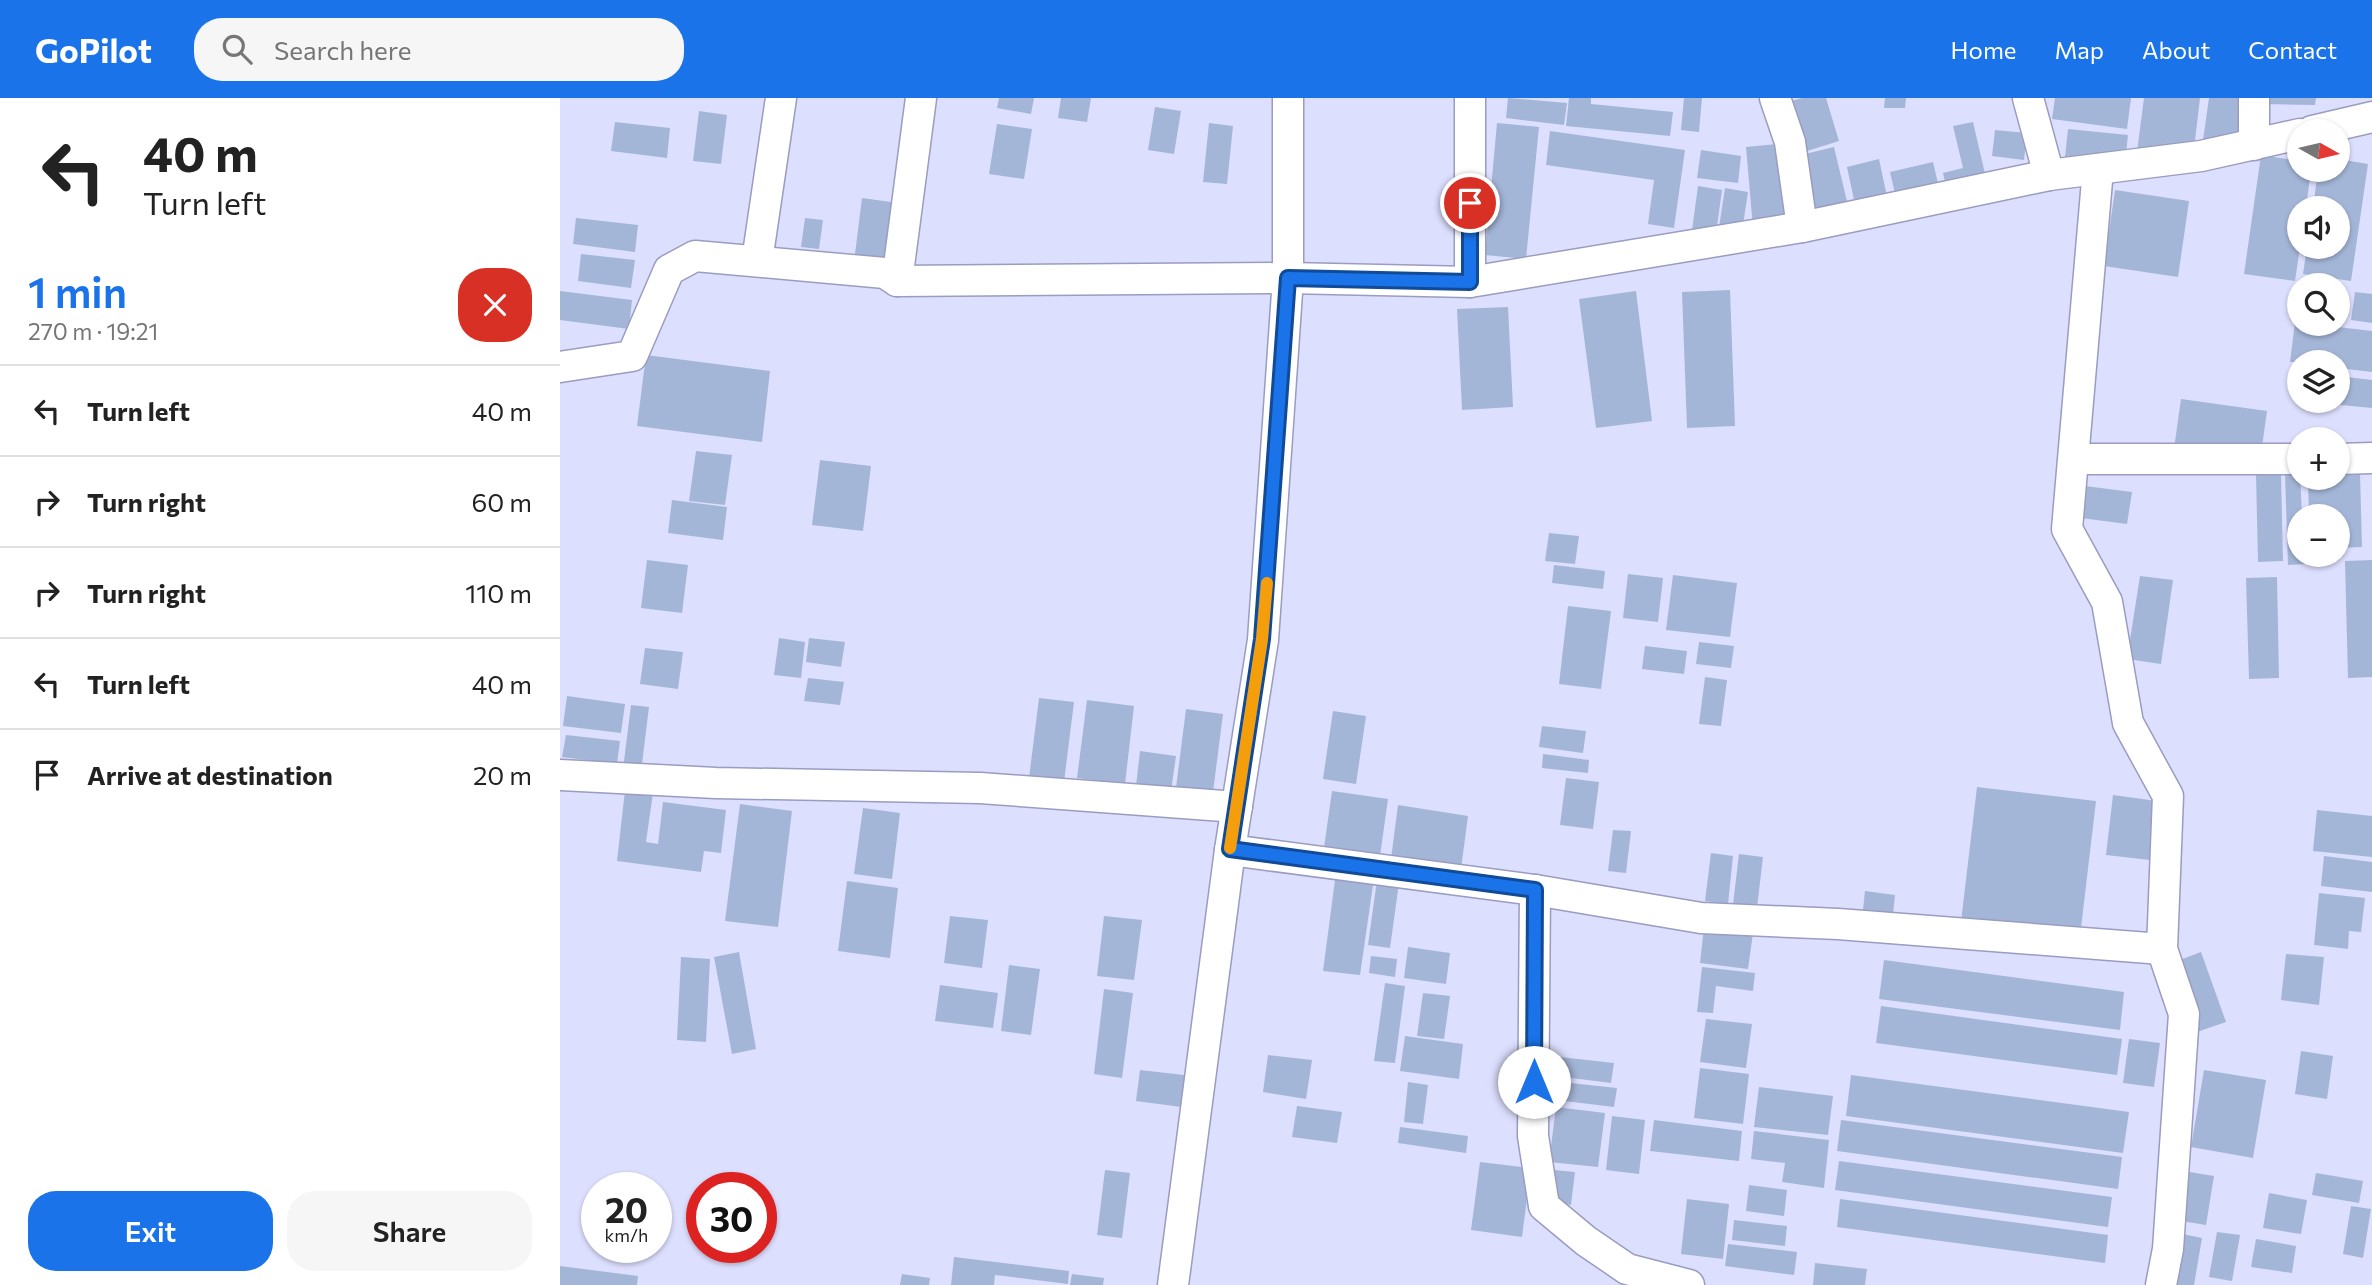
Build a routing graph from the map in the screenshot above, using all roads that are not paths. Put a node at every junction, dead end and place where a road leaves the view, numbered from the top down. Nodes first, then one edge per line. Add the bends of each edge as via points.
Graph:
1 (781, 98) edge
2 (921, 98) edge
3 (1289, 98) edge
4 (1469, 98) edge
5 (1775, 98) edge
6 (2028, 98) edge
7 (2254, 98) edge
8 (2372, 117) edge
9 (2350, 122) edge
10 (2287, 137) edge
11 (2254, 145) junction
12 (2098, 169) junction
13 (2049, 175) junction
14 (1802, 227) junction
15 (757, 261) junction
16 (1288, 278) junction
17 (897, 281) junction
18 (1470, 282) junction
19 (560, 366) edge
20 (2350, 458) edge
21 (2372, 458) edge
22 (2074, 459) junction
23 (2287, 459) edge
24 (560, 775) edge
25 (1237, 807) junction
26 (1230, 849) junction
27 (1535, 890) junction
28 (2162, 949) junction
29 (1173, 1285) edge
30 (1689, 1285) edge
31 (2161, 1285) edge

1 - 15 street
2 - 17 street
3 - 16 street
4 - 18 street
5 - 14 street via 1790,142
6 - 13 street
7 - 11 street
8 - 9 street
10 - 11 street
11 - 12 street
12 - 13 street
12 - 22 street
13 - 14 street
14 - 18 street
15 - 17 street via 885,273
15 - 19 street via 695,256 669,270 632,356
16 - 17 street
16 - 18 street
16 - 25 street via 1262,639
20 - 21 street
22 - 23 street
22 - 28 street via 2067,528 2107,602 2128,723 2168,796
24 - 25 street via 980,788
25 - 26 street
26 - 27 street
26 - 29 street
27 - 28 street via 1701,918
27 - 30 street via 1533,1136 1544,1206 1627,1269
28 - 31 street via 2184,1014 2168,1249

